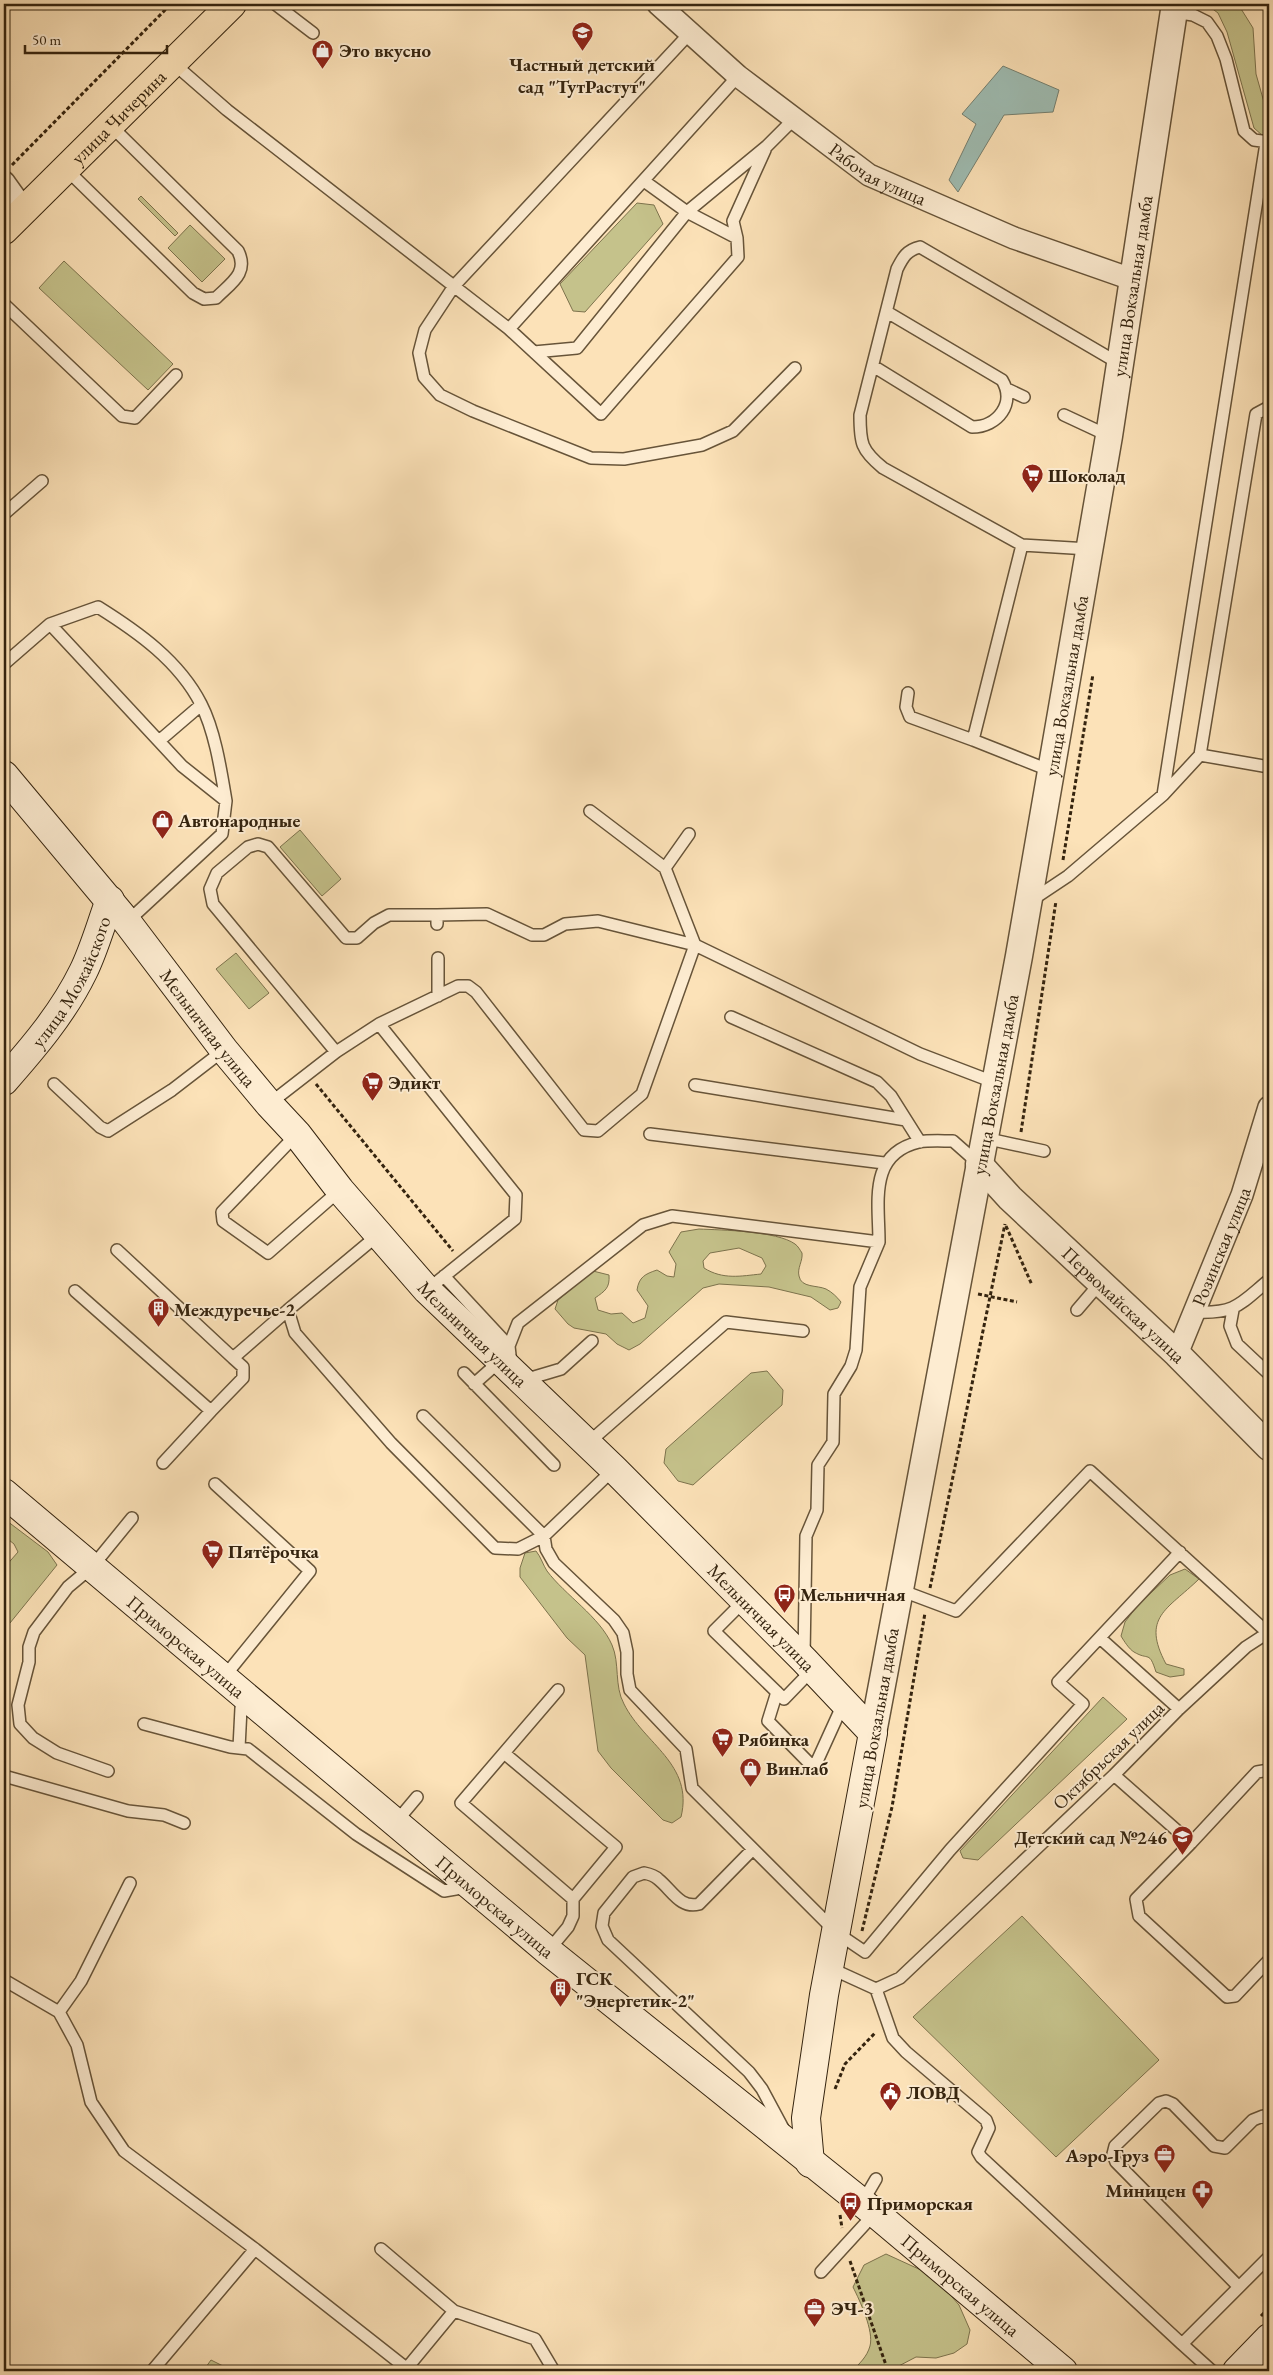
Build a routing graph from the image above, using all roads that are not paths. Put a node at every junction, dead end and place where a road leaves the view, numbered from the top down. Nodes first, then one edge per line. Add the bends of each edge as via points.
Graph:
1 (232, 4) edge
2 (275, 4) edge
3 (658, 4) edge
4 (1175, 8) edge
5 (314, 33) dead end
6 (690, 33) junction
7 (173, 63) junction
8 (738, 76) junction
9 (795, 118) junction
10 (110, 125) junction
11 (1268, 142) edge
12 (767, 146) junction
13 (66, 169) junction
14 (7, 174) edge
15 (644, 181) junction
16 (24, 210) junction
17 (687, 212) junction
18 (4, 230) edge
19 (737, 238) junction
20 (1134, 280) junction
21 (454, 286) junction
22 (4, 304) edge
23 (887, 312) junction
24 (509, 329) junction
25 (534, 352) junction
26 (1120, 364) junction
27 (873, 366) junction
28 (795, 368) dead end
29 (176, 375) dead end
30 (1007, 389) junction
31 (1024, 397) dead end
32 (1269, 407) edge
33 (1064, 415) dead end
34 (1109, 436) junction
35 (42, 481) dead end
36 (4, 514) edge
37 (1022, 545) junction
38 (1089, 549) junction
39 (50, 624) junction
40 (4, 664) edge
41 (908, 693) dead end
42 (202, 705) junction
43 (973, 740) junction
44 (159, 741) junction
45 (1200, 755) junction
46 (1269, 767) edge
47 (1051, 771) junction
48 (4, 775) edge
49 (1163, 796) junction
50 (226, 801) junction
51 (590, 811) dead end
52 (689, 834) dead end
53 (665, 868) junction
54 (110, 900) junction
55 (1028, 902) junction
56 (127, 922) junction
57 (695, 945) junction
58 (438, 958) dead end
59 (438, 996) junction
60 (731, 1017) dead end
61 (379, 1024) junction
62 (224, 1050) junction
63 (336, 1052) junction
64 (4, 1082) edge
65 (996, 1083) junction
66 (54, 1084) dead end
67 (695, 1085) dead end
68 (269, 1104) junction
69 (1269, 1107) edge
70 (906, 1120) junction
71 (297, 1134) junction
72 (650, 1134) dead end
73 (984, 1138) junction
74 (920, 1142) junction
75 (1044, 1151) dead end
76 (884, 1163) junction
77 (980, 1164) junction
78 (340, 1190) junction
79 (378, 1235) junction
80 (880, 1242) junction
81 (117, 1250) dead end
82 (1269, 1280) edge
83 (1101, 1282) junction
84 (435, 1283) junction
85 (75, 1291) dead end
86 (288, 1310) junction
87 (1077, 1310) dead end
88 (1233, 1310) junction
89 (1196, 1312) junction
90 (803, 1331) dead end
91 (592, 1341) dead end
92 (1177, 1354) junction
93 (233, 1358) junction
94 (511, 1364) junction
95 (464, 1373) dead end
96 (1269, 1374) edge
97 (474, 1384) junction
98 (211, 1411) junction
99 (423, 1416) dead end
100 (588, 1444) junction
101 (1269, 1447) edge
102 (163, 1463) dead end
103 (554, 1464) dead end
104 (614, 1469) junction
105 (215, 1484) dead end
106 (4, 1493) edge
107 (132, 1518) dead end
108 (544, 1536) junction
109 (1180, 1552) junction
110 (92, 1567) junction
111 (900, 1590) junction
112 (745, 1600) junction
113 (1269, 1632) edge
114 (1100, 1638) junction
115 (809, 1664) junction
116 (224, 1677) junction
117 (558, 1690) dead end
118 (777, 1692) junction
119 (249, 1698) junction
120 (844, 1702) junction
121 (1179, 1709) junction
122 (144, 1724) dead end
123 (873, 1733) junction
124 (239, 1748) junction
125 (504, 1753) junction
126 (1269, 1770) edge
127 (108, 1771) dead end
128 (1114, 1775) junction
129 (4, 1776) edge
130 (417, 1798) dead end
131 (396, 1822) junction
132 (184, 1823) dead end
133 (1191, 1842) junction
134 (753, 1849) junction
135 (130, 1882) dead end
136 (471, 1886) junction
137 (573, 1899) junction
138 (837, 1933) junction
139 (548, 1951) junction
140 (1269, 1960) edge
141 (830, 1968) junction
142 (4, 1980) edge
143 (876, 1989) junction
144 (59, 2012) junction
145 (1269, 2120) edge
146 (802, 2156) junction
147 (876, 2179) dead end
148 (859, 2209) junction
149 (255, 2248) junction
150 (381, 2249) dead end
151 (1269, 2257) edge
152 (822, 2272) dead end
153 (1239, 2287) junction
154 (454, 2311) junction
155 (1269, 2338) edge
156 (1182, 2344) junction
157 (408, 2370) edge
158 (152, 2371) edge
159 (554, 2371) edge
160 (1062, 2371) edge
161 (1212, 2371) edge
162 (1237, 2371) edge

1 - 7 main road, улица Чичерина
2 - 5 lane
3 - 6 street, Рабочая улица
4 - 11 lane via 1208,22 1226,59 1244,131 1254,140
4 - 20 street, улица Вокзальная дамба
6 - 8 street, Рабочая улица
6 - 21 lane
7 - 10 main road, улица Чичерина
7 - 21 lane via 227,110
8 - 9 street, Рабочая улица
8 - 15 lane
9 - 12 lane
9 - 20 street, Рабочая улица via 870,175 1014,238
10 - 13 main road, улица Чичерина
10 - 13 lane via 238,251 243,261 242,271 216,298 204,299 192,294
11 - 49 lane
12 - 17 lane
12 - 19 lane via 733,221
13 - 16 main road, улица Чичерина
14 - 16 street
15 - 17 lane
15 - 24 lane
16 - 18 main road, улица Чичерина
17 - 19 lane
17 - 25 lane via 577,348
19 - 25 lane via 738,257 601,414
20 - 26 street, улица Вокзальная дамба
21 - 24 lane
21 - 28 lane via 425,330 419,353 424,377 440,395 591,458 624,460 702,445 733,431
22 - 29 lane via 122,416 135,418
23 - 26 lane via 903,257 910,249 920,247
23 - 27 lane
23 - 30 lane via 1002,380
24 - 25 lane
26 - 34 street, улица Вокзальная дамба
27 - 30 lane via 972,427 991,424 1008,399
27 - 37 lane via 860,414 860,439 868,455 883,468
30 - 31 lane
32 - 45 lane via 1256,414
33 - 34 lane
34 - 38 street, улица Вокзальная дамба
35 - 36 lane
37 - 38 lane
37 - 43 lane
38 - 47 street, улица Вокзальная дамба
39 - 40 lane
39 - 42 lane via 98,607 129,626 176,666
39 - 44 lane
41 - 43 lane via 906,707 910,717
42 - 44 lane
42 - 50 lane via 219,758
43 - 47 lane
44 - 50 lane via 182,766
45 - 46 lane
45 - 49 lane
47 - 55 street, улица Вокзальная дамба
48 - 54 main road, Мельничная улица
49 - 55 lane via 1068,876
50 - 56 lane via 222,834
51 - 53 lane
52 - 53 lane
53 - 57 lane
54 - 56 main road, Мельничная улица
54 - 64 main road, улица Можайского via 83,972 58,1015
55 - 65 street, улица Вокзальная дамба
56 - 62 main road, Мельничная улица
57 - 59 lane via 642,1094 598,1132 584,1130 476,992 468,986 458,986
57 - 63 lane via 598,920 565,924 544,935 532,935 487,914 437,920 389,915 357,938 346,938 268,847 258,844 248,847 217,873 210,889 214,904
57 - 65 lane via 920,1054
58 - 59 lane
59 - 61 lane
60 - 70 lane via 877,1082 891,1096
61 - 63 lane
61 - 84 lane via 516,1195 515,1219
62 - 66 lane via 172,1090 108,1131
62 - 68 main road, Мельничная улица
63 - 68 lane
65 - 73 street, улица Вокзальная дамба
67 - 70 lane
68 - 71 main road, Мельничная улица
69 - 89 street, Розинская улица via 1242,1195
70 - 74 lane
71 - 78 main road, Мельничная улица
71 - 78 lane via 222,1212 222,1221 268,1253
72 - 76 lane
73 - 75 lane
73 - 77 street, улица Вокзальная дамба
74 - 76 lane via 900,1148
74 - 77 lane via 954,1141
76 - 80 lane via 879,1183
77 - 83 street, Первомайская улица via 1010,1198
77 - 111 street, улица Вокзальная дамба
78 - 79 main road, Мельничная улица
79 - 84 main road, Мельничная улица
79 - 86 lane
80 - 94 lane via 672,1216 643,1225 518,1324
80 - 115 lane via 860,1287 856,1350 851,1366 834,1394 833,1442 818,1465 817,1510 806,1536
81 - 93 lane
82 - 88 lane
83 - 87 lane
83 - 92 street, Первомайская улица
84 - 94 main road, Мельничная улица
85 - 98 lane
86 - 93 lane
86 - 108 lane via 295,1333 391,1443 495,1548 518,1549
88 - 89 lane
88 - 96 lane via 1230,1326 1237,1344
89 - 92 street, Розинская улица
90 - 100 lane via 726,1322
91 - 94 lane via 561,1369
92 - 101 street, Первомайская улица
93 - 98 lane via 243,1367 243,1378
94 - 97 lane
94 - 100 main road, Мельничная улица
95 - 97 lane
97 - 103 lane
98 - 102 lane
99 - 108 lane
100 - 104 main road, Мельничная улица
104 - 108 lane
104 - 112 main road, Мельничная улица
105 - 116 lane via 310,1571
106 - 110 main road, Приморская улица
107 - 110 lane
108 - 134 lane via 546,1549 554,1562 614,1620 623,1633 630,1690 686,1749 692,1788
109 - 111 lane via 1090,1471 956,1611
109 - 113 lane
109 - 114 lane
110 - 116 main road, Приморская улица
110 - 127 lane via 68,1587 34,1632 18,1705 20,1724 33,1738 57,1752
111 - 123 street, улица Вокзальная дамба
112 - 115 main road, Мельничная улица
112 - 118 lane via 714,1631
113 - 121 lane, Октябрьская улица via 1246,1647
114 - 121 lane
114 - 138 lane via 1058,1682 1083,1704 950,1850 866,1952
115 - 118 lane via 784,1699
115 - 120 main road, Мельничная улица
116 - 119 main road, Приморская улица
117 - 125 lane
118 - 120 lane via 768,1721 814,1768
119 - 124 lane via 241,1708
119 - 131 main road, Приморская улица
120 - 123 main road, Мельничная улица
121 - 128 lane, Октябрьская улица
122 - 124 lane
123 - 138 main road, улица Вокзальная дамба
124 - 136 lane via 248,1749 356,1834 444,1890
125 - 137 lane via 461,1803
125 - 137 lane via 616,1847
126 - 133 lane via 1257,1772
128 - 133 lane
128 - 143 lane, Октябрьская улица via 900,1978
129 - 132 lane via 128,1811 164,1815
130 - 131 lane
131 - 136 main road, Приморская улица
133 - 140 lane via 1136,1900 1139,1916 1227,1998 1235,1996
134 - 138 lane
134 - 146 lane via 699,1904 691,1906 681,1902 657,1877 644,1873 633,1877 604,1913 602,1926 608,1940 749,2072
135 - 144 lane via 81,1981
136 - 139 main road, Приморская улица
137 - 139 lane via 573,1916
138 - 141 main road, улица Вокзальная дамба
139 - 146 main road, Приморская улица
141 - 143 lane
141 - 146 main road, улица Вокзальная дамба
142 - 144 lane
143 - 156 lane via 893,2038 986,2120 989,2128 978,2152 981,2157
144 - 149 lane via 77,2045 90,2102 124,2151
145 - 153 lane via 1263,2116 1253,2120 1225,2148 1220,2148 1166,2101 1158,2103 1115,2146 1112,2154 1116,2162
146 - 148 main road, Приморская улица
147 - 148 lane
148 - 152 lane via 845,2247
148 - 160 main road, Приморская улица
149 - 157 lane
149 - 158 lane
150 - 154 lane
151 - 153 lane
153 - 156 lane
154 - 157 lane
154 - 159 lane via 535,2339
155 - 162 main road
156 - 161 lane

